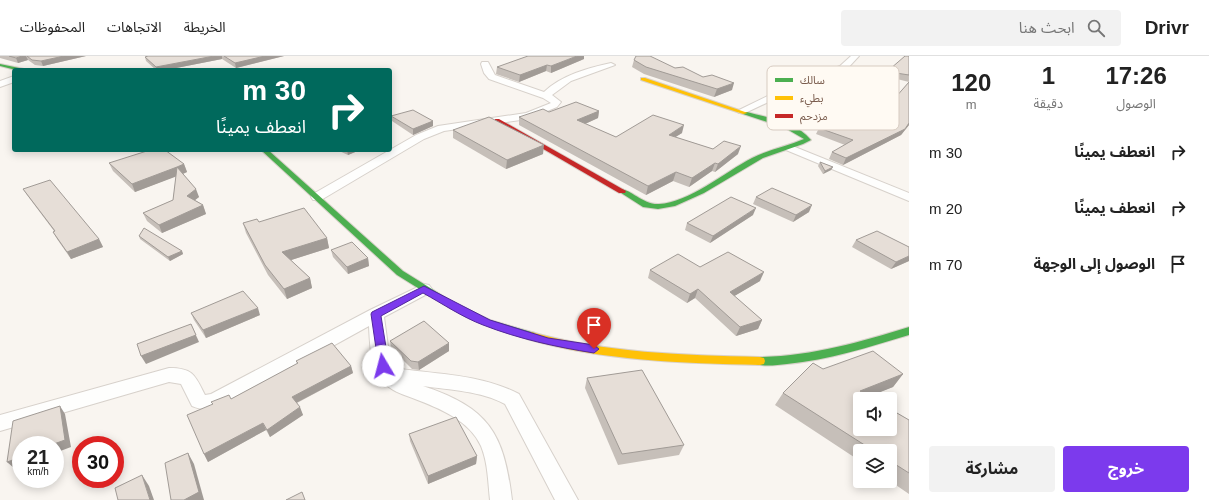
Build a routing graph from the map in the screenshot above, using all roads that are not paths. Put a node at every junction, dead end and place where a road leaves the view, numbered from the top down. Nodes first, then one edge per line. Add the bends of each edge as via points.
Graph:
1 (855, 56) edge
2 (485, 64) dead end
3 (0, 65) edge
4 (611, 65) dead end
5 (845, 66) edge
6 (13, 68) edge
7 (643, 79) dead end
8 (12, 80) edge
9 (0, 84) edge
10 (546, 96) junction
11 (767, 99) edge
12 (742, 111) junction
13 (767, 119) edge
14 (497, 120) junction
15 (794, 130) edge
16 (790, 148) junction
17 (266, 152) edge
18 (907, 192) edge
19 (317, 197) junction
20 (424, 289) junction
21 (376, 314) junction
22 (909, 332) edge
23 (388, 375) junction
24 (0, 423) edge
25 (501, 500) edge
26 (567, 500) edge

1 - 5 street
2 - 10 street via 492,77
3 - 6 street
4 - 10 street via 568,79 553,87
7 - 12 street
8 - 9 street
10 - 14 street via 556,102 554,106 528,116
11 - 12 street
12 - 13 street
14 - 16 street via 647,205 658,207 677,204 756,158
14 - 19 street via 442,128 420,137
15 - 16 street via 808,140
16 - 18 street
17 - 19 street
19 - 20 street via 400,273
20 - 21 street
20 - 22 street via 487,322 548,341 624,355 779,361 853,348
21 - 23 street via 383,366
21 - 24 street via 210,402 198,401 188,378 169,375
23 - 25 street via 399,385 445,403 474,419 488,436 499,470
23 - 26 street via 505,394 512,399

